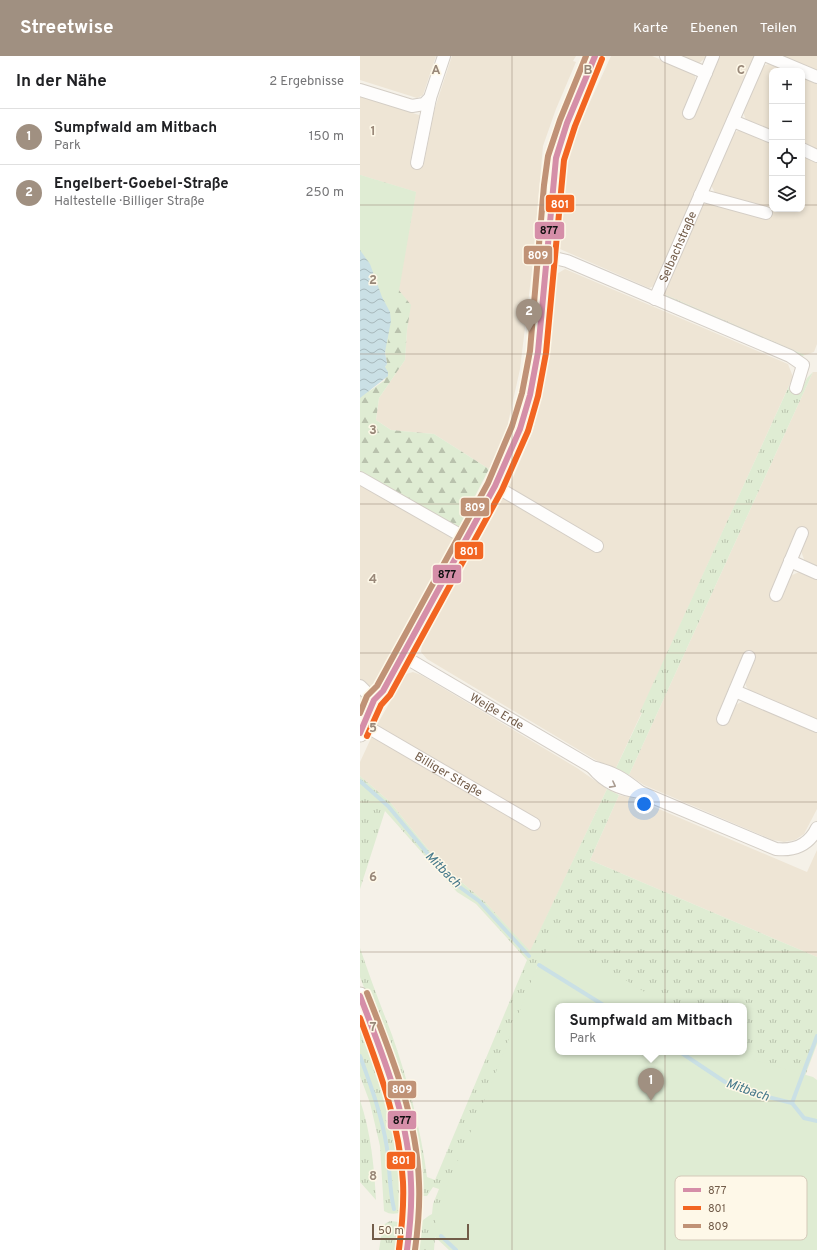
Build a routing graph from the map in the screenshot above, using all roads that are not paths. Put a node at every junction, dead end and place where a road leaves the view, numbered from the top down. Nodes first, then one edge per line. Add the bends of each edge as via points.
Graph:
1 (444, 56) edge
2 (595, 56) edge
3 (666, 56) edge
4 (714, 56) edge
5 (762, 56) edge
6 (767, 56) edge
7 (706, 74) junction
8 (817, 77) edge
9 (360, 90) edge
10 (430, 98) junction
11 (689, 113) dead end
12 (733, 121) junction
13 (769, 136) edge
14 (805, 150) edge
15 (817, 156) edge
16 (417, 163) dead end
17 (700, 195) junction
18 (766, 213) dead end
19 (546, 256) junction
20 (655, 299) junction
21 (796, 388) dead end
22 (360, 478) edge
23 (495, 486) junction
24 (802, 532) dead end
25 (467, 539) junction
26 (597, 546) dead end
27 (790, 561) junction
28 (817, 573) edge
29 (776, 595) dead end
30 (403, 656) junction
31 (749, 658) dead end
32 (360, 686) edge
33 (735, 691) junction
34 (374, 700) junction
35 (723, 719) dead end
36 (817, 726) edge
37 (362, 729) edge
38 (534, 824) dead end
39 (817, 828) edge
40 (360, 996) edge
41 (407, 1250) edge

1 - 10 street
2 - 19 street, Billiger Straße via 565,128 556,158
3 - 7 street
4 - 7 street
5 - 12 street, Selbachstraße
6 - 8 street
7 - 11 street
9 - 10 street via 412,106 424,104
10 - 16 street
12 - 13 street
12 - 17 street, Selbachstraße
14 - 15 street
17 - 18 street
17 - 20 street, Selbachstraße
19 - 20 street via 567,261
19 - 23 street, Billiger Straße via 534,378 520,429
20 - 21 street via 790,356 803,365
22 - 25 street
23 - 25 street, Billiger Straße
23 - 26 street
24 - 27 street
25 - 30 street, Billiger Straße
27 - 28 street
27 - 29 street
30 - 34 street, Billiger Straße via 383,691
30 - 39 street, Weiße Erde via 592,767 602,779 621,789 640,792 776,849 799,847 810,840
31 - 33 street
32 - 34 street
33 - 35 street
33 - 36 street
34 - 37 street, Billiger Straße
37 - 38 street, Billiger Straße
40 - 41 street via 395,1089 407,1139 412,1211

